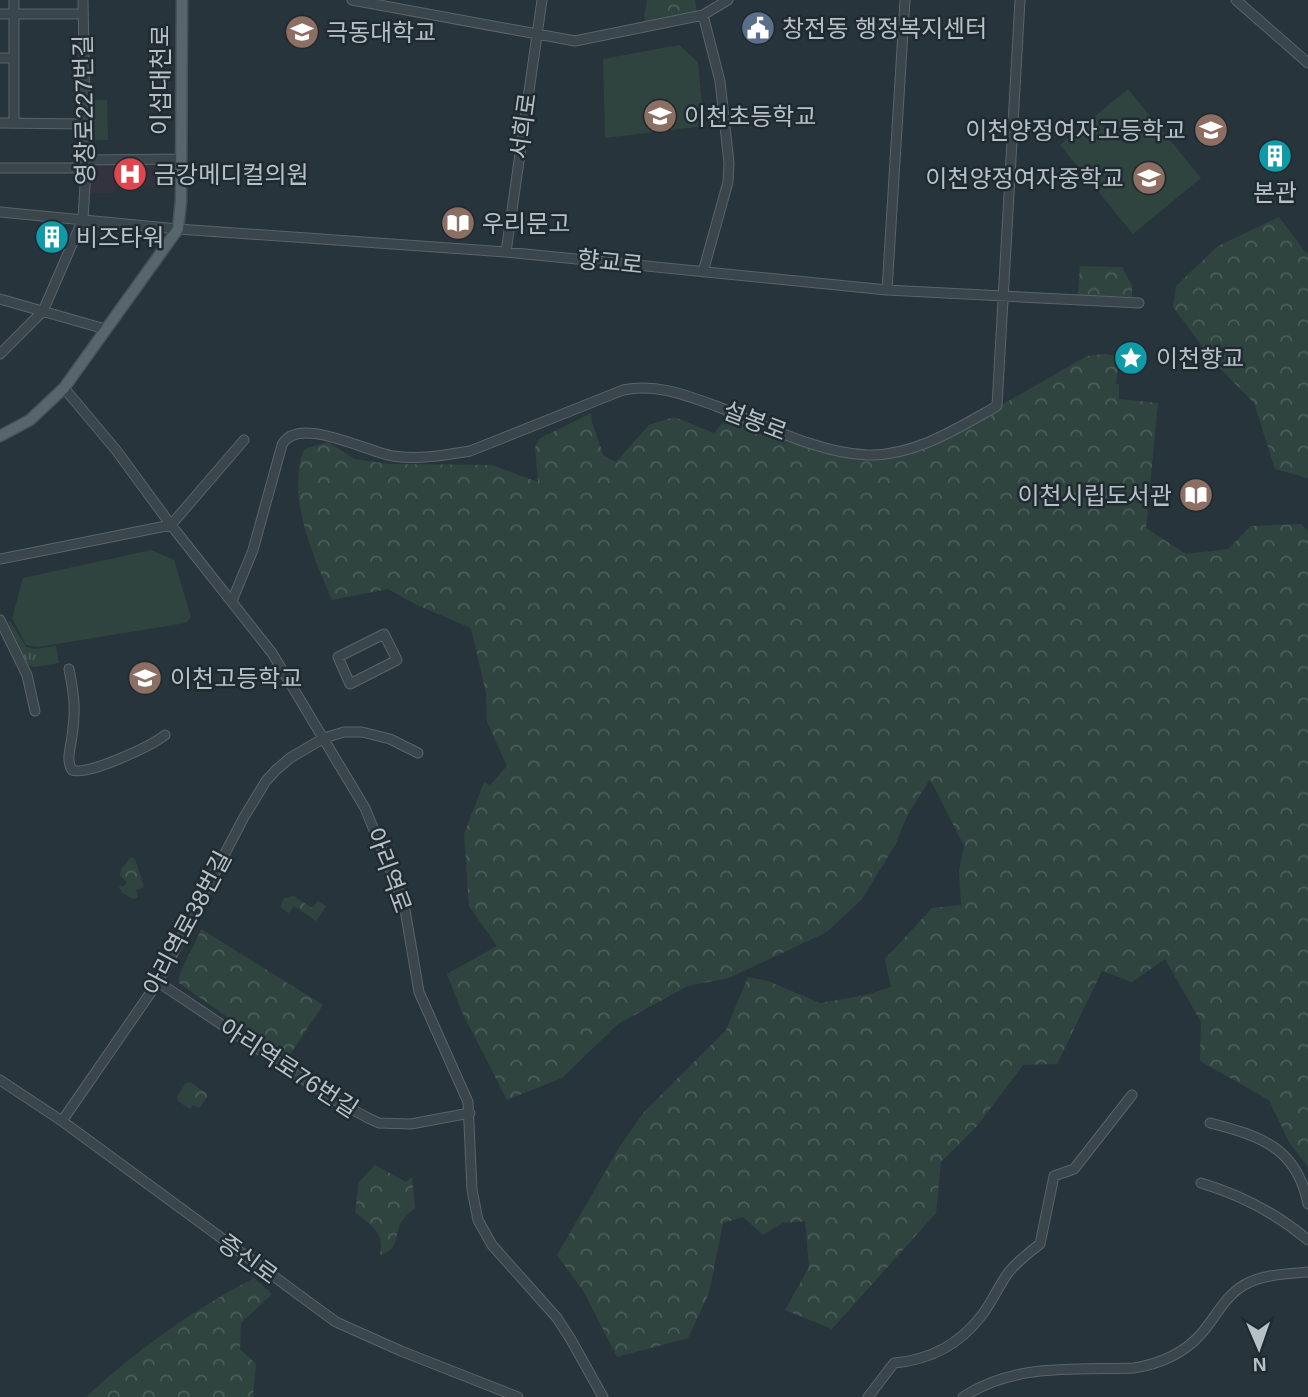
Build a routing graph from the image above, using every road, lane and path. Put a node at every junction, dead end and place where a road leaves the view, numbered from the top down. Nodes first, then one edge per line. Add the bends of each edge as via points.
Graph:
1 (14, 0) edge
2 (83, 0) edge
3 (182, 0) edge
4 (352, 0) edge
5 (542, 0) edge
6 (728, 0) edge
7 (905, 0) edge
8 (1020, 0) edge
9 (1236, 0) edge
10 (0, 14) edge
11 (14, 14) junction
12 (83, 14) junction
13 (703, 15) junction
14 (537, 34) junction
15 (0, 58) edge
16 (14, 58) junction
17 (1308, 64) edge
18 (0, 123) edge
19 (14, 123) junction
20 (84, 124) junction
21 (181, 159) junction
22 (86, 164) junction
23 (0, 168) edge
24 (0, 212) edge
25 (83, 219) junction
26 (178, 229) junction
27 (506, 252) junction
28 (703, 272) junction
29 (887, 290) junction
30 (1002, 297) junction
31 (0, 299) edge
32 (1139, 303) dead end
33 (43, 311) junction
34 (106, 329) junction
35 (0, 354) edge
36 (64, 388) junction
37 (0, 436) edge
38 (244, 440) dead end
39 (171, 526) junction
40 (0, 559) edge
41 (232, 601) junction
42 (0, 620) edge
43 (397, 660) joint
44 (69, 669) dead end
45 (35, 711) dead end
46 (165, 735) dead end
47 (324, 738) junction
48 (418, 753) dead end
49 (158, 982) junction
50 (0, 1080) edge
51 (1132, 1095) dead end
52 (470, 1113) junction
53 (62, 1121) junction
54 (1210, 1123) dead end
55 (1200, 1183) dead end
56 (1308, 1203) edge
57 (1308, 1240) edge
58 (1308, 1272) edge
59 (518, 1397) edge
60 (603, 1397) edge
61 (868, 1397) edge
62 (963, 1397) edge

1 - 11 street
2 - 12 street, 영창로227번길
3 - 21 main road, 이섭대천로
4 - 14 street
5 - 14 street, 서희로
6 - 13 street
7 - 29 street
8 - 30 street, 설봉로
9 - 17 street
10 - 11 street
11 - 12 street
11 - 16 street
12 - 20 street, 영창로227번길
13 - 14 street via 575,41
13 - 28 street via 720,81 729,150 728,182
14 - 27 street, 서희로
15 - 16 street
16 - 19 street
18 - 19 street
19 - 20 street
20 - 22 street, 영창로227번길
21 - 22 street, 이섭대천로
21 - 26 main road, 이섭대천로
22 - 23 street, 이섭대천로
22 - 25 street, 영창로227번길
24 - 25 street, 향교로
25 - 26 street, 향교로
25 - 33 street
26 - 27 street, 향교로
26 - 34 main road
27 - 28 street, 향교로
28 - 29 street, 향교로
29 - 30 street, 향교로
30 - 32 street, 향교로
30 - 41 street, 설봉로 via 997,406 914,447 871,455 839,452 681,393 642,387 623,390 470,451 445,456 395,456 340,439 296,432 282,445 253,550
31 - 33 street
33 - 34 street
33 - 35 street
34 - 36 main road
36 - 37 main road via 30,420
36 - 39 street, 아리역로
38 - 39 street
39 - 40 street
39 - 41 street, 아리역로
41 - 47 street, 아리역로 via 272,653
42 - 45 street via 27,675
43 - 43 street via 350,684 338,657 384,634
44 - 46 street via 76,710 68,755 72,770 83,772 131,754
47 - 48 street via 362,732 390,738
47 - 49 street, 아리역로38번길 via 290,758 261,787
47 - 52 street, 아리역로 via 365,808 400,889 419,992 465,1091
49 - 52 street, 아리역로76번길 via 333,1099 379,1123 411,1124
49 - 53 street, 아리역로38번길
50 - 53 street, 증신로
51 - 61 street via 1074,1170 1054,1176 1040,1244 1008,1273 983,1314 947,1347 915,1361 894,1363
52 - 60 street, 아리역로 via 472,1190 484,1234 557,1318
53 - 59 street, 증신로 via 336,1322
54 - 56 street via 1279,1149 1298,1171
55 - 57 street via 1245,1199 1284,1220
58 - 62 street via 1248,1283 1228,1297 1191,1343 1150,1366 1023,1372 992,1381

